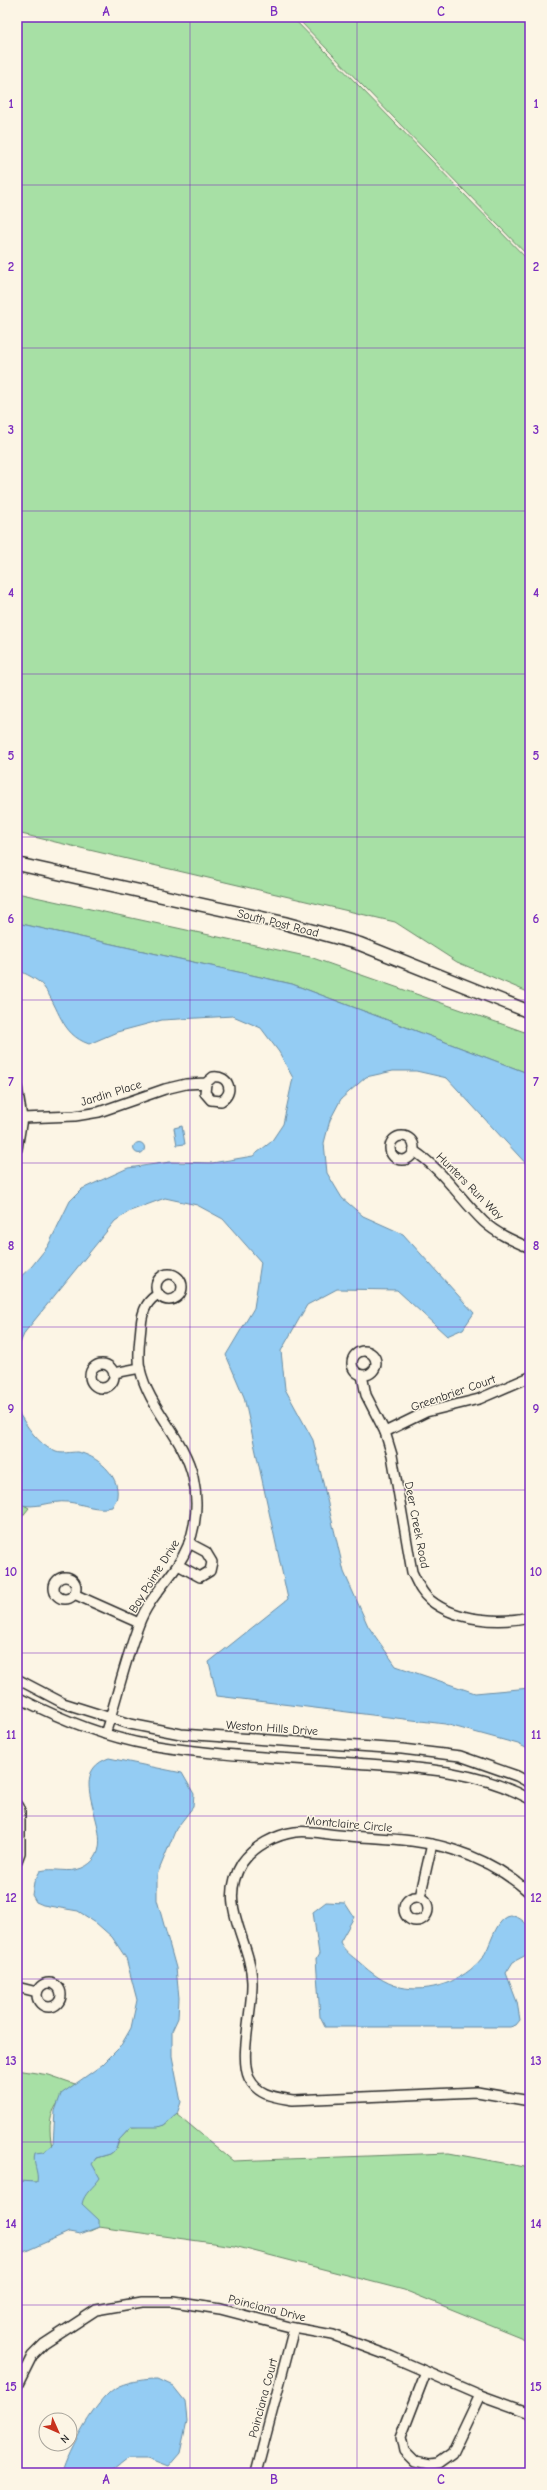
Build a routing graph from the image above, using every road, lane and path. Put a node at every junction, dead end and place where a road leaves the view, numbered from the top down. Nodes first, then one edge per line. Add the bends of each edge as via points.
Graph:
1 (17, 864) edge
2 (530, 1012) edge
3 (206, 1083) dead end
4 (17, 1087) edge
5 (22, 1118) junction
6 (17, 1149) edge
7 (414, 1152) dead end
8 (530, 1248) edge
9 (159, 1294) dead end
10 (140, 1368) junction
11 (114, 1374) dead end
12 (362, 1375) dead end
13 (530, 1377) edge
14 (385, 1432) junction
15 (189, 1544) junction
16 (178, 1565) junction
17 (74, 1594) dead end
18 (530, 1617) edge
19 (139, 1623) junction
20 (17, 1679) edge
21 (17, 1697) edge
22 (110, 1718) junction
23 (105, 1734) junction
24 (530, 1783) edge
25 (530, 1799) edge
26 (17, 1805) edge
27 (432, 1844) junction
28 (17, 1861) edge
29 (530, 1893) edge
30 (420, 1897) dead end
31 (17, 1987) edge
32 (36, 1992) dead end
33 (530, 2101) edge
34 (294, 2328) junction
35 (426, 2372) junction
36 (17, 2386) edge
37 (480, 2395) junction
38 (530, 2413) edge
39 (256, 2473) edge

1 - 2 street, South Post Road via 261,918 360,944
3 - 5 street, Jardin Place via 165,1089 99,1112 75,1116
4 - 5 street
5 - 6 street
7 - 8 street, Hunters Run Way via 430,1162 485,1222 507,1238
9 - 10 street, Bay Pointe Drive via 151,1298 142,1316
10 - 11 street
10 - 15 street, Bay Pointe Drive via 150,1394 183,1448 193,1477 197,1507 193,1535
12 - 14 street, Deer Creek Road via 366,1395
13 - 14 street, Greenbrier Court via 479,1399 426,1412
14 - 18 street, Deer Creek Road via 392,1455 412,1572 420,1589 430,1600 446,1610 469,1616 491,1621
15 - 16 street, Bay Pointe Drive
15 - 16 street via 206,1552 210,1557 210,1571 200,1577
16 - 19 street, Bay Pointe Drive via 156,1593
17 - 19 street
19 - 22 street, Bay Pointe Drive
20 - 22 street, Weston Hills Drive via 63,1703
21 - 23 street via 46,1712
22 - 23 street, Bay Pointe Drive
22 - 24 street, Weston Hills Drive via 181,1734 402,1749 460,1756
23 - 25 street via 149,1745 206,1752 459,1773 510,1788
26 - 28 street via 20,1810 20,1852
27 - 29 street, Montclaire Circle via 455,1850 484,1863 514,1879
27 - 30 street
27 - 33 street, Montclaire Circle via 297,1831 274,1837 258,1847 243,1862 233,1881 232,1904 252,1981 245,2059 248,2076 255,2088 269,2096 293,2100 477,2092
31 - 32 street
34 - 35 street, Poinciana Drive via 334,2335
34 - 36 street, Poinciana Drive via 220,2309 174,2302 142,2302 96,2310 44,2344 32,2356
34 - 39 street, Poinciana Court
35 - 37 street, Poinciana Drive
35 - 37 street via 401,2437 404,2451 415,2462 438,2464 452,2454
37 - 38 street, Poinciana Drive

